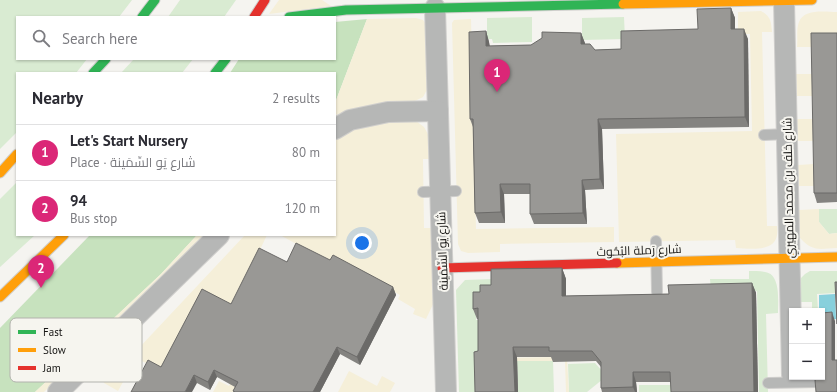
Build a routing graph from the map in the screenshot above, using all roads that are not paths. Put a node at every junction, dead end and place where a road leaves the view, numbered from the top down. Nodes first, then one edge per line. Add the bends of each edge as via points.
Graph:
1 (155, 0) edge
2 (265, 0) edge
3 (328, 0) edge
4 (812, 0) edge
5 (784, 1) edge
6 (659, 2) edge
7 (435, 8) junction
8 (346, 10) junction
9 (143, 16) edge
10 (255, 16) edge
11 (297, 16) edge
12 (105, 60) edge
13 (225, 60) edge
14 (93, 72) edge
15 (216, 72) edge
16 (438, 111) junction
17 (336, 128) edge
18 (787, 134) junction
19 (764, 135) dead end
20 (16, 155) edge
21 (0, 173) edge
22 (63, 236) edge
23 (218, 236) edge
24 (656, 241) dead end
25 (837, 257) edge
26 (790, 258) junction
27 (656, 262) junction
28 (442, 268) junction
29 (657, 292) dead end
30 (0, 297) edge
31 (134, 318) edge
32 (68, 382) edge
33 (792, 382) edge
34 (818, 382) edge
35 (768, 383) dead end
36 (442, 389) edge
37 (58, 392) edge

1 - 9 street
2 - 10 street
3 - 8 street
4 - 5 street
5 - 6 street
5 - 18 street, شارع خلف بن محمد المهيري
6 - 7 street
7 - 8 street
7 - 16 street, شارع يَو السِّمَينة
8 - 11 street
12 - 14 street
13 - 15 street
16 - 17 street via 388,112 350,120
16 - 28 street, شارع يَو السِّمَينة
18 - 19 lane
18 - 26 street, شارع خلف بن محمد المهيري
20 - 21 street
22 - 30 street
23 - 31 street
24 - 27 lane
25 - 26 street, شارع رَملة البُحُوث
26 - 27 street, شارع رَملة البُحُوث
26 - 33 street, شارع خلف بن محمد المهيري
27 - 28 street, شارع رَملة البُحُوث
27 - 29 lane
28 - 36 street, شارع يَو السِّمَينة
32 - 37 street
33 - 34 lane
33 - 35 lane

